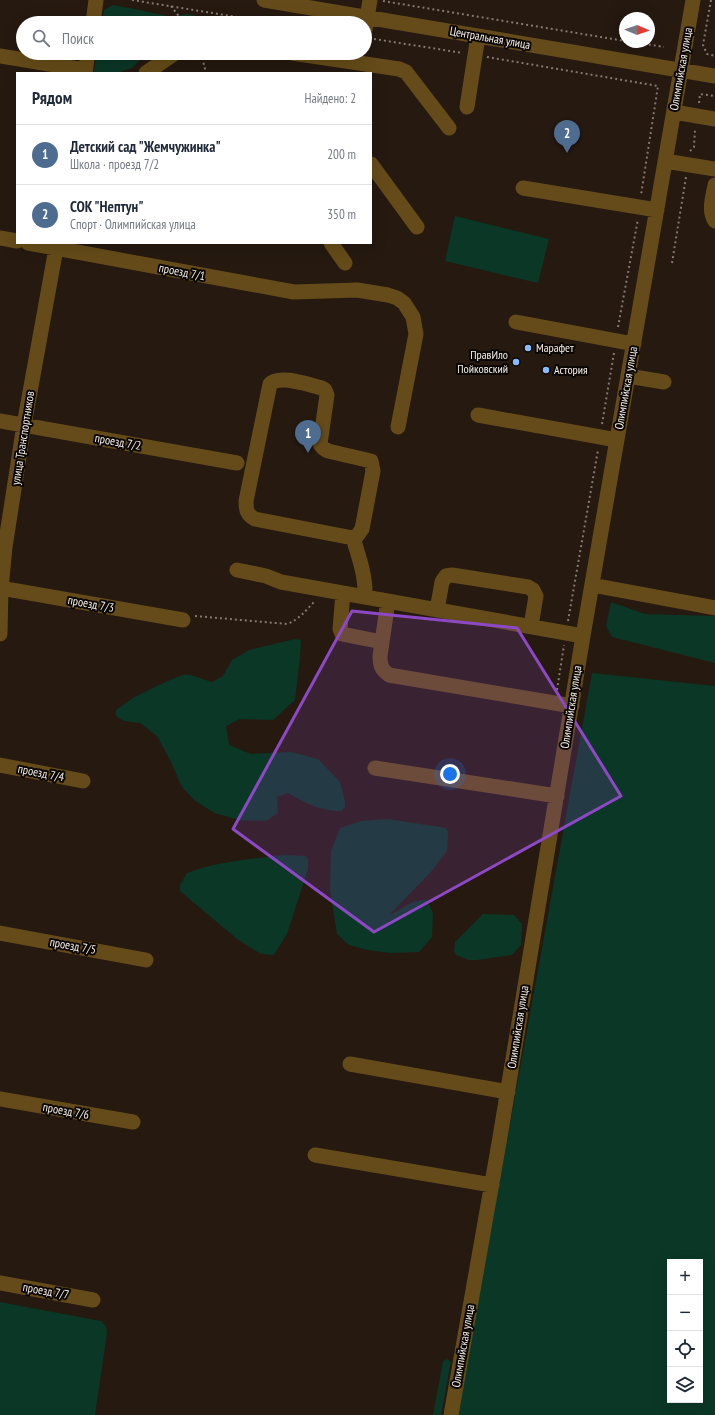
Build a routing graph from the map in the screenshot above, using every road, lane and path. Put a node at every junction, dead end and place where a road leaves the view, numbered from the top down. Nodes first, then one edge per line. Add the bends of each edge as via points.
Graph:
1 (96, 0) edge
2 (132, 0) edge
3 (264, 0) edge
4 (693, 0) edge
5 (711, 0) edge
6 (377, 1) edge
7 (171, 6) junction
8 (94, 16) edge
9 (179, 16) edge
10 (232, 16) edge
11 (321, 16) edge
12 (372, 17) edge
13 (372, 29) edge
14 (372, 30) edge
15 (478, 36) junction
16 (619, 39) edge
17 (655, 46) edge
18 (664, 47) dead end
19 (475, 55) junction
20 (0, 56) edge
21 (715, 56) edge
22 (16, 59) edge
23 (23, 60) edge
24 (87, 60) edge
25 (165, 60) edge
26 (203, 60) edge
27 (340, 60) edge
28 (360, 63) edge
29 (681, 70) junction
30 (85, 71) edge
31 (147, 72) edge
32 (206, 72) edge
33 (715, 76) edge
34 (700, 94) dead end
35 (715, 96) edge
36 (467, 107) dead end
37 (674, 112) junction
38 (715, 119) edge
39 (449, 128) dead end
40 (665, 161) junction
41 (372, 165) edge
42 (715, 169) edge
43 (715, 185) edge
44 (523, 188) dead end
45 (640, 207) junction
46 (657, 210) junction
47 (715, 221) edge
48 (417, 227) dead end
49 (0, 238) edge
50 (16, 241) edge
51 (37, 244) edge
52 (332, 244) edge
53 (56, 246) edge
54 (345, 263) dead end
55 (516, 322) dead end
56 (616, 340) junction
57 (634, 344) junction
58 (628, 376) junction
59 (664, 382) dead end
60 (478, 415) dead end
61 (0, 421) edge
62 (24, 425) junction
63 (398, 427) dead end
64 (600, 436) junction
65 (617, 440) junction
66 (237, 463) dead end
67 (353, 538) junction
68 (237, 570) dead end
69 (592, 585) junction
70 (1, 588) edge
71 (343, 593) junction
72 (365, 597) junction
73 (319, 599) dead end
74 (388, 601) junction
75 (715, 608) edge
76 (437, 610) junction
77 (183, 620) joint
78 (531, 626) junction
79 (566, 633) junction
80 (0, 634) edge
81 (583, 636) junction
82 (382, 642) junction
83 (555, 703) junction
84 (572, 706) junction
85 (0, 765) edge
86 (375, 768) dead end
87 (83, 781) dead end
88 (557, 796) junction
89 (0, 933) edge
90 (146, 960) dead end
91 (350, 1064) dead end
92 (508, 1092) junction
93 (0, 1099) edge
94 (133, 1122) dead end
95 (315, 1156) dead end
96 (492, 1185) junction
97 (0, 1283) edge
98 (93, 1300) dead end
99 (451, 1415) edge

1 - 8 street
2 - 7 path
3 - 11 street, Центральная улица
4 - 29 street, Олимпийская улица
5 - 21 path via 703,45 707,54
6 - 12 street
6 - 16 path
7 - 9 path
7 - 10 path
13 - 15 street, Центральная улица
14 - 19 path
15 - 19 street
15 - 29 street, Центральная улица
17 - 18 path
19 - 36 street
19 - 45 path via 658,86
20 - 22 street
23 - 30 street
24 - 30 street
25 - 31 street
26 - 32 path
27 - 28 street
28 - 39 street via 400,68 406,72
29 - 33 street, Центральная улица
29 - 37 street, Олимпийская улица
34 - 35 path
37 - 38 street
37 - 40 street, Олимпийская улица
40 - 42 street
40 - 46 street, Олимпийская улица
41 - 48 street
43 - 47 street via 711,209
44 - 45 street
45 - 46 street
45 - 56 path
46 - 57 street, Олимпийская улица
49 - 50 street
51 - 53 street, проезд 7/1
52 - 54 street
53 - 62 street, улица Транспортников
53 - 63 street, проезд 7/1 via 294,292 357,290 397,298 404,303 413,317 416,334
55 - 56 street
56 - 57 street
56 - 64 path
57 - 58 street, Олимпийская улица
58 - 59 street
58 - 65 street, Олимпийская улица
60 - 64 street
61 - 62 street, проезд 7/2
62 - 66 street, проезд 7/2
62 - 70 street, улица Транспортников
64 - 65 street
64 - 79 path
65 - 69 street, Олимпийская улица
67 - 67 street via 250,517 246,501 272,381 284,380 325,390 327,394 320,444 328,451 371,461 374,471 362,529
67 - 72 street via 363,576
68 - 71 street via 281,582
69 - 75 street
69 - 81 street, Олимпийская улица
70 - 77 street, проезд 7/3
70 - 80 street, улица Транспортников
71 - 72 street
71 - 82 street via 340,629 342,634
72 - 74 street
73 - 77 path via 315,600 302,616 287,624 195,616
74 - 76 street
74 - 82 street
76 - 78 street
76 - 78 street via 442,582 446,576 528,587 536,596
78 - 79 street
79 - 81 street
79 - 83 path
81 - 84 street, Олимпийская улица
82 - 83 street via 380,665 383,671 390,675
83 - 84 street
84 - 88 street, Олимпийская улица
85 - 87 street, проезд 7/4
86 - 88 street
88 - 92 street, Олимпийская улица
89 - 90 street, проезд 7/5
91 - 92 street
92 - 96 street, Олимпийская улица
93 - 94 street, проезд 7/6
95 - 96 street
96 - 99 street, Олимпийская улица
97 - 98 street, проезд 7/7

